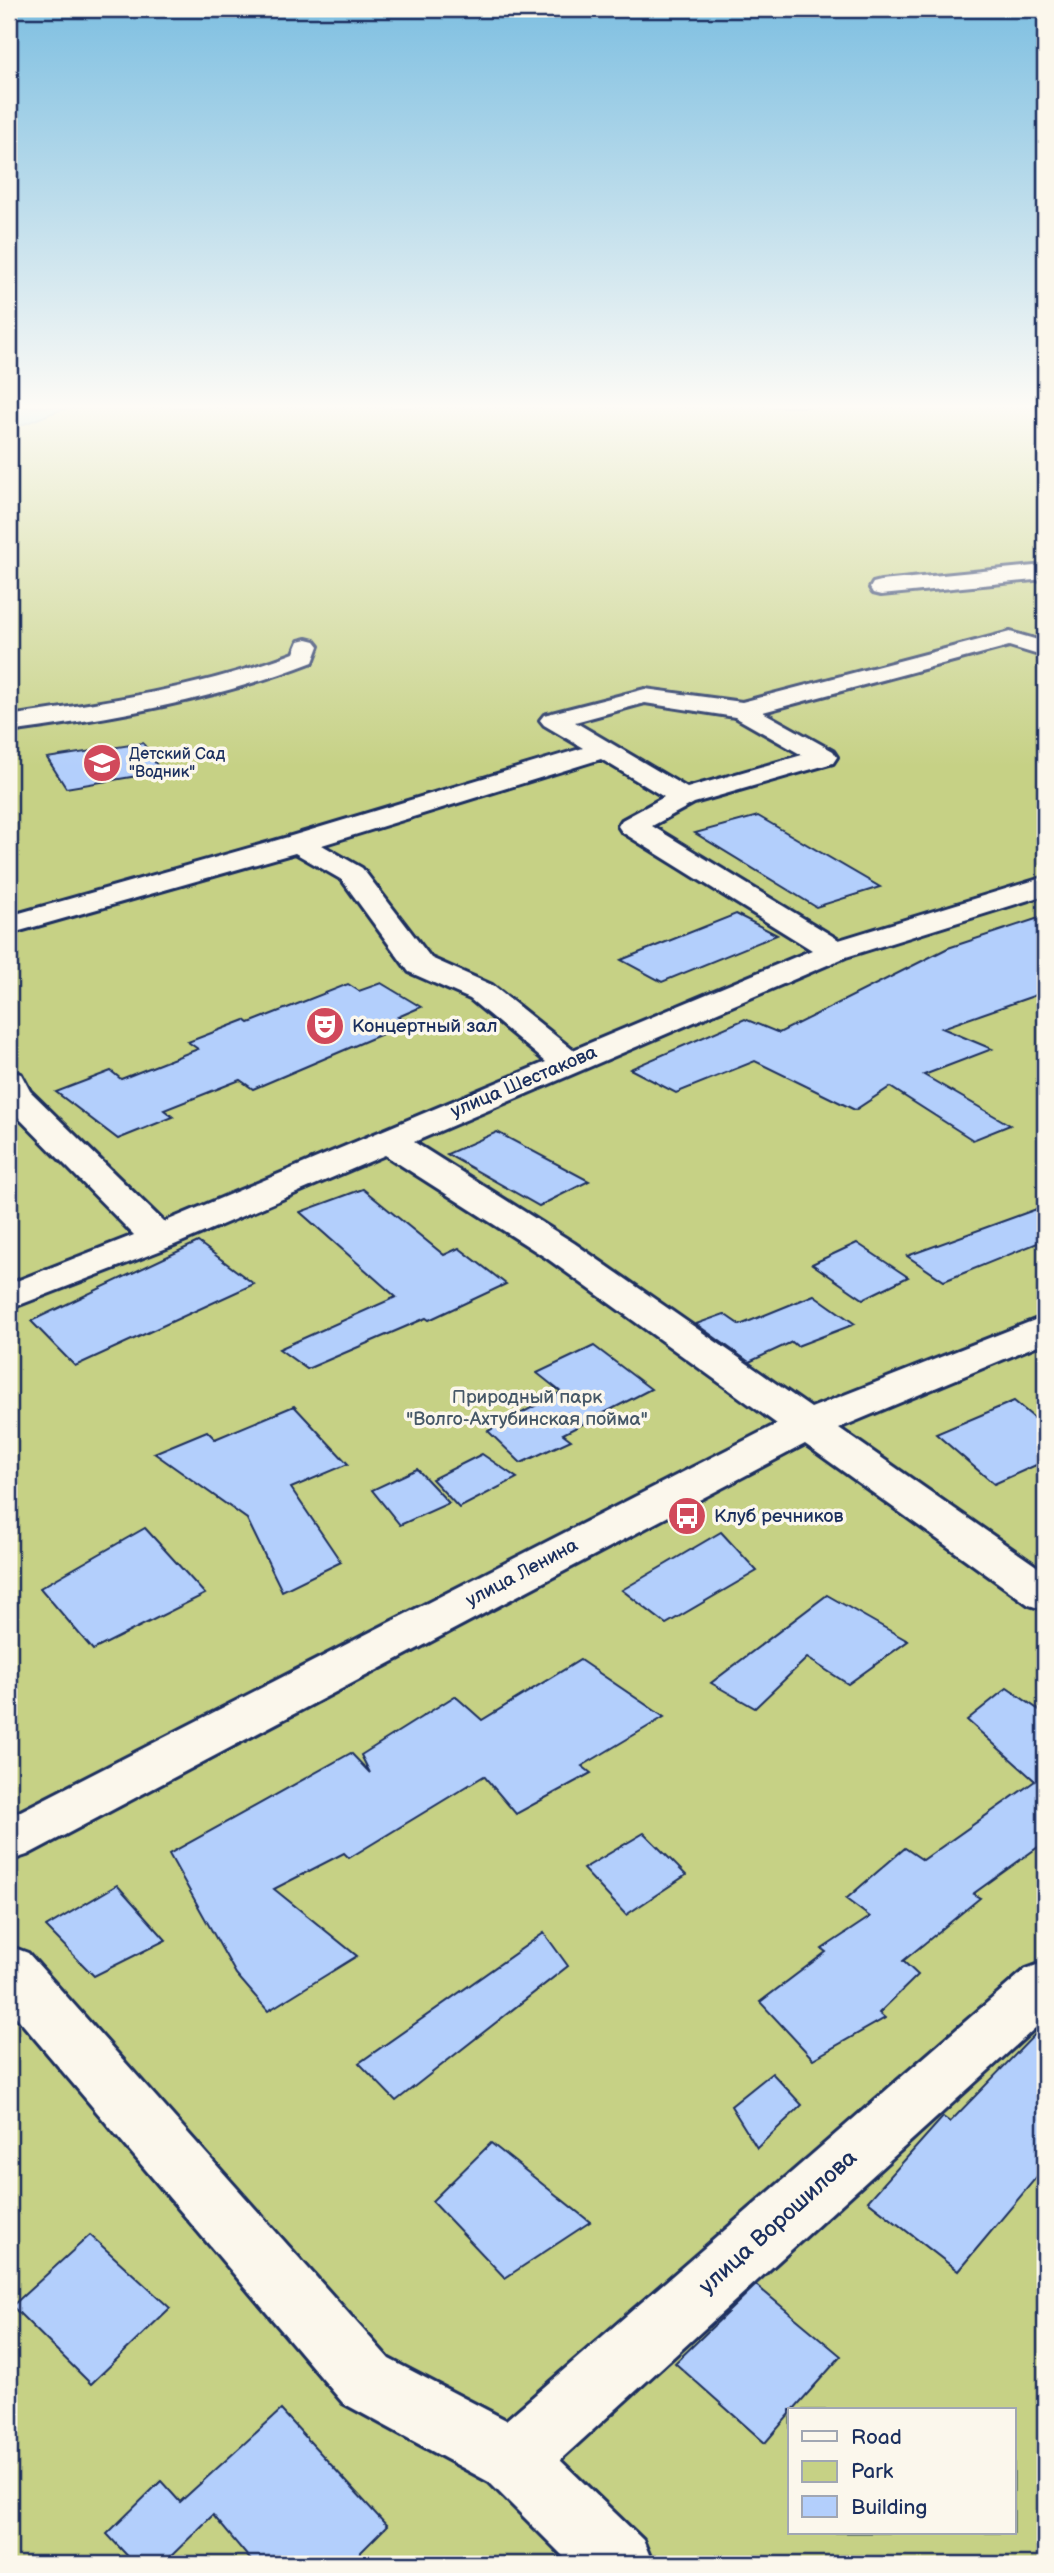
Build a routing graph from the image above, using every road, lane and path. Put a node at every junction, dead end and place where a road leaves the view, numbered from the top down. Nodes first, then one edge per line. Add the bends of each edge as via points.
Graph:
1 (1045, 572) edge
2 (881, 588) dead end
3 (1045, 638) edge
4 (1010, 639) junction
5 (307, 646) dead end
6 (1045, 650) edge
7 (742, 710) junction
8 (9, 724) edge
9 (604, 750) junction
10 (684, 796) junction
11 (298, 843) junction
12 (1045, 886) edge
13 (9, 925) edge
14 (835, 951) junction
15 (568, 1063) junction
16 (9, 1081) edge
17 (386, 1140) junction
18 (159, 1238) junction
19 (9, 1297) edge
20 (1045, 1328) edge
21 (806, 1426) junction
22 (1045, 1594) edge
23 (9, 1841) edge
24 (9, 1969) edge
25 (1045, 1985) edge
26 (512, 2459) junction
27 (618, 2564) edge

1 - 2 street
3 - 4 street
4 - 6 street
4 - 7 street
5 - 8 street via 305,657 229,685
7 - 9 street via 645,696 553,720
7 - 10 street via 824,757
9 - 10 street
9 - 11 street
10 - 14 street via 632,826
11 - 13 street
11 - 15 street via 352,874 420,965 481,992
12 - 14 street, улица Шестакова
14 - 15 street, улица Шестакова
15 - 17 street, улица Шестакова
16 - 18 street via 15,1095
17 - 18 street, улица Шестакова
17 - 21 street via 561,1251
18 - 19 street, улица Шестакова
20 - 21 street, улица Ленина
21 - 22 street
21 - 23 street, улица Ленина
24 - 26 street via 366,2381
25 - 26 street, улица Ворошилова
26 - 27 street

